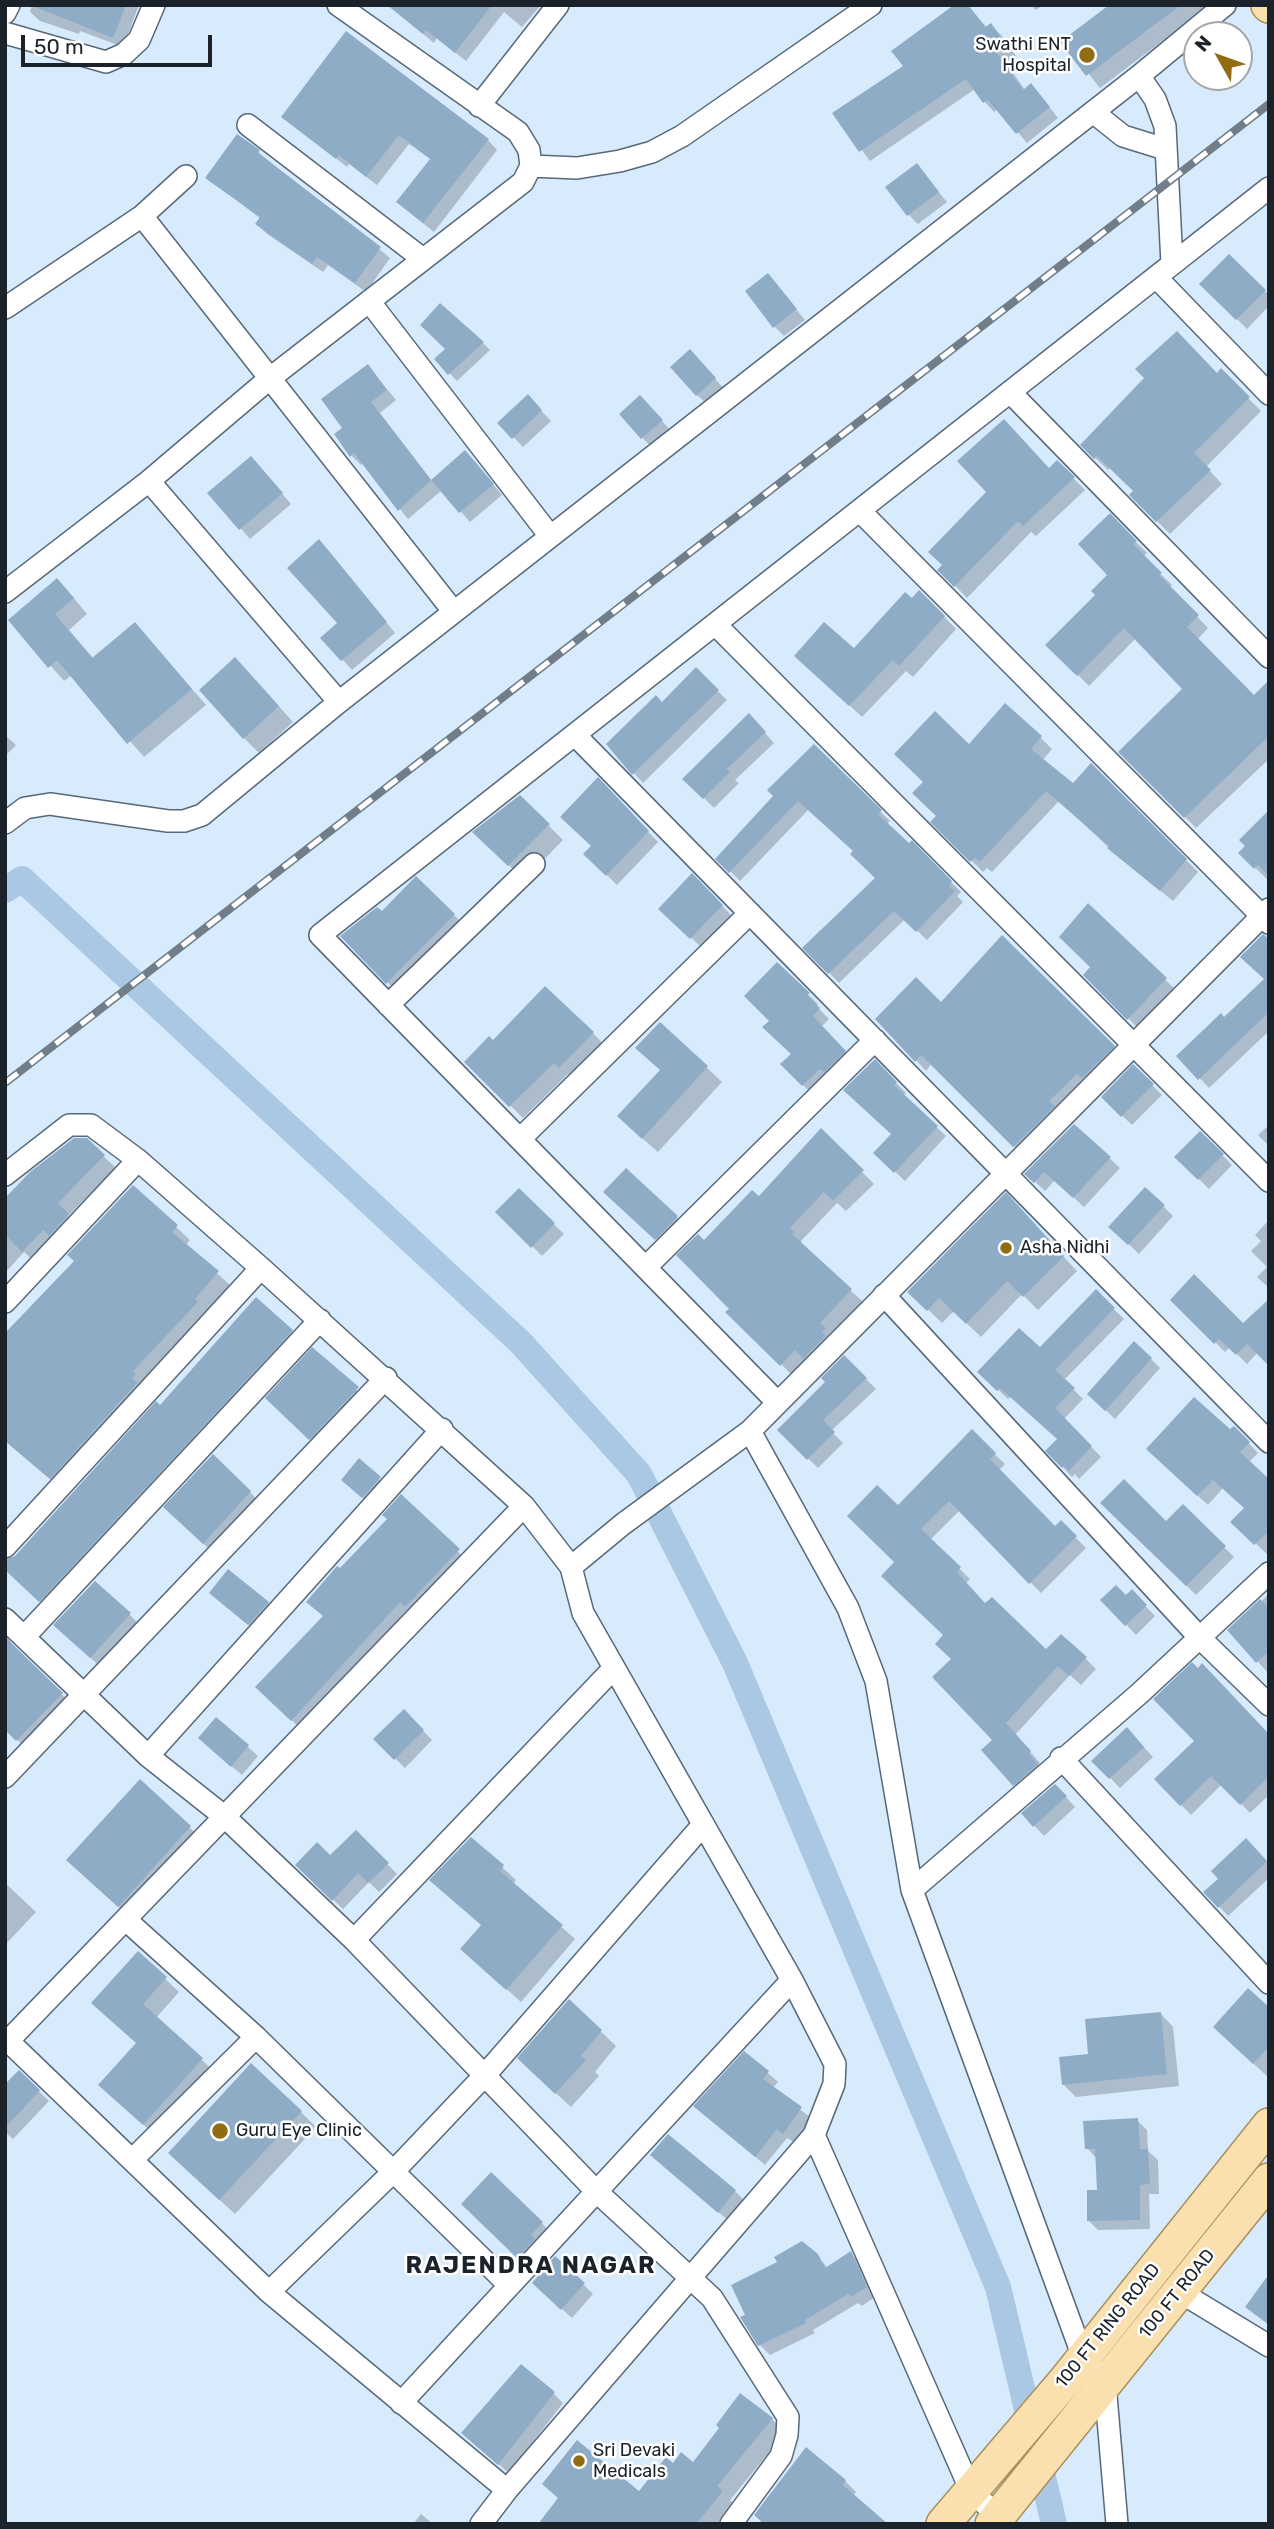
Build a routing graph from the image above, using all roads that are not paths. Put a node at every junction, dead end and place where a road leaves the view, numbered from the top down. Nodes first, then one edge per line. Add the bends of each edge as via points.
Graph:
1 (9, 5) edge
2 (154, 5) edge
3 (338, 5) edge
4 (558, 5) edge
5 (871, 5) edge
6 (1225, 5) edge
7 (5, 13) edge
8 (5, 33) edge
9 (1139, 76) junction
10 (479, 106) junction
11 (1093, 112) junction
12 (248, 125) dead end
13 (1165, 149) junction
14 (531, 166) junction
15 (186, 176) dead end
16 (1269, 188) edge
17 (142, 216) junction
18 (423, 258) junction
19 (1164, 271) junction
20 (369, 301) junction
21 (5, 308) edge
22 (269, 379) junction
23 (1010, 392) junction
24 (1269, 394) edge
25 (149, 481) junction
26 (860, 511) junction
27 (550, 537) junction
28 (5, 592) edge
29 (454, 612) junction
30 (716, 625) junction
31 (1269, 657) edge
32 (339, 702) junction
33 (575, 735) junction
34 (5, 823) edge
35 (534, 864) dead end
36 (750, 913) junction
37 (1266, 916) edge
38 (388, 1005) junction
39 (875, 1040) junction
40 (1133, 1043) junction
41 (520, 1139) junction
42 (138, 1160) junction
43 (1004, 1172) junction
44 (5, 1175) edge
45 (1269, 1181) edge
46 (646, 1267) junction
47 (261, 1268) junction
48 (884, 1295) junction
49 (5, 1302) edge
50 (320, 1320) junction
51 (386, 1378) junction
52 (777, 1402) junction
53 (442, 1429) junction
54 (750, 1431) junction
55 (1269, 1442) edge
56 (524, 1506) junction
57 (5, 1547) edge
58 (572, 1567) junction
59 (1269, 1573) edge
60 (5, 1619) edge
61 (24, 1637) junction
62 (1200, 1638) junction
63 (614, 1668) junction
64 (85, 1696) junction
65 (1269, 1705) edge
66 (148, 1756) junction
67 (1061, 1758) junction
68 (5, 1777) edge
69 (225, 1817) junction
70 (702, 1826) junction
71 (912, 1890) junction
72 (126, 1920) junction
73 (355, 1940) junction
74 (792, 1980) junction
75 (1269, 1983) edge
76 (256, 2037) junction
77 (7, 2040) edge
78 (485, 2075) junction
79 (1269, 2125) edge
80 (814, 2135) junction
81 (132, 2160) junction
82 (393, 2172) junction
83 (1269, 2180) edge
84 (596, 2192) junction
85 (691, 2278) junction
86 (509, 2285) junction
87 (269, 2292) junction
88 (1180, 2292) junction
89 (1269, 2346) edge
90 (1073, 2370) junction
91 (1095, 2396) junction
92 (401, 2403) junction
93 (979, 2481) junction
94 (506, 2490) junction
95 (995, 2520) edge
96 (481, 2524) edge
97 (731, 2524) edge
98 (943, 2524) edge
99 (1117, 2524) edge

1 - 7 street
2 - 8 street via 139,40 106,62
3 - 10 street
4 - 10 street
5 - 14 street via 652,152 577,167
6 - 9 street
9 - 11 street
9 - 13 street via 1155,99 1165,126
10 - 14 street via 518,132
11 - 13 street via 1123,136
11 - 27 street
12 - 18 street
13 - 19 street
14 - 18 street via 523,182
15 - 17 street
16 - 19 street
17 - 21 street
17 - 22 street
18 - 20 street
19 - 23 street
19 - 24 street
20 - 22 street
20 - 27 street
22 - 25 street
22 - 29 street
23 - 26 street
23 - 31 street
25 - 28 street
25 - 32 street
26 - 30 street
26 - 37 street
27 - 29 street
29 - 32 street
30 - 33 street
30 - 40 street
32 - 34 street via 202,815 169,821 50,804 26,808
33 - 36 street
33 - 38 street via 320,935
35 - 38 street
36 - 39 street
36 - 41 street
37 - 40 street
38 - 41 street
39 - 43 street
39 - 46 street
40 - 43 street
40 - 45 street
41 - 46 street
42 - 44 street via 91,1125 77,1123
42 - 47 street
42 - 49 street
43 - 48 street
43 - 55 street
46 - 52 street
47 - 50 street
47 - 57 street
48 - 52 street
48 - 62 street
50 - 51 street
50 - 61 street
51 - 53 street
51 - 64 street
52 - 54 street
53 - 56 street
53 - 66 street
54 - 58 street
54 - 71 street via 848,1608 876,1681
56 - 58 street
56 - 69 street
58 - 63 street via 583,1613
59 - 62 street
60 - 61 street
61 - 64 street
62 - 65 street
62 - 67 street
63 - 70 street
63 - 73 street
64 - 66 street
64 - 68 street
66 - 69 street
67 - 71 street
67 - 75 street
69 - 72 street
69 - 73 street
70 - 74 street
70 - 78 street
71 - 90 street
72 - 76 street
72 - 77 street
73 - 78 street
74 - 80 street via 835,2064 834,2084
74 - 84 street
76 - 81 street
76 - 82 street
77 - 81 street
78 - 82 street
78 - 84 street
79 - 90 main road, 100 FT RING ROAD
80 - 85 street
80 - 93 street
81 - 87 street
82 - 86 street
82 - 87 street
83 - 88 main road, 100 FT ROAD
84 - 85 street
84 - 86 street
85 - 94 street
85 - 97 street via 712,2298 788,2417 781,2456
86 - 92 street
87 - 92 street
88 - 89 street
88 - 91 main road, 100 FT ROAD
90 - 91 street
90 - 93 main road, 100 FT RING ROAD
91 - 95 main road, 100 FT ROAD
91 - 99 street
92 - 94 street
93 - 95 street
93 - 98 main road, 100 FT RING ROAD
94 - 96 street

